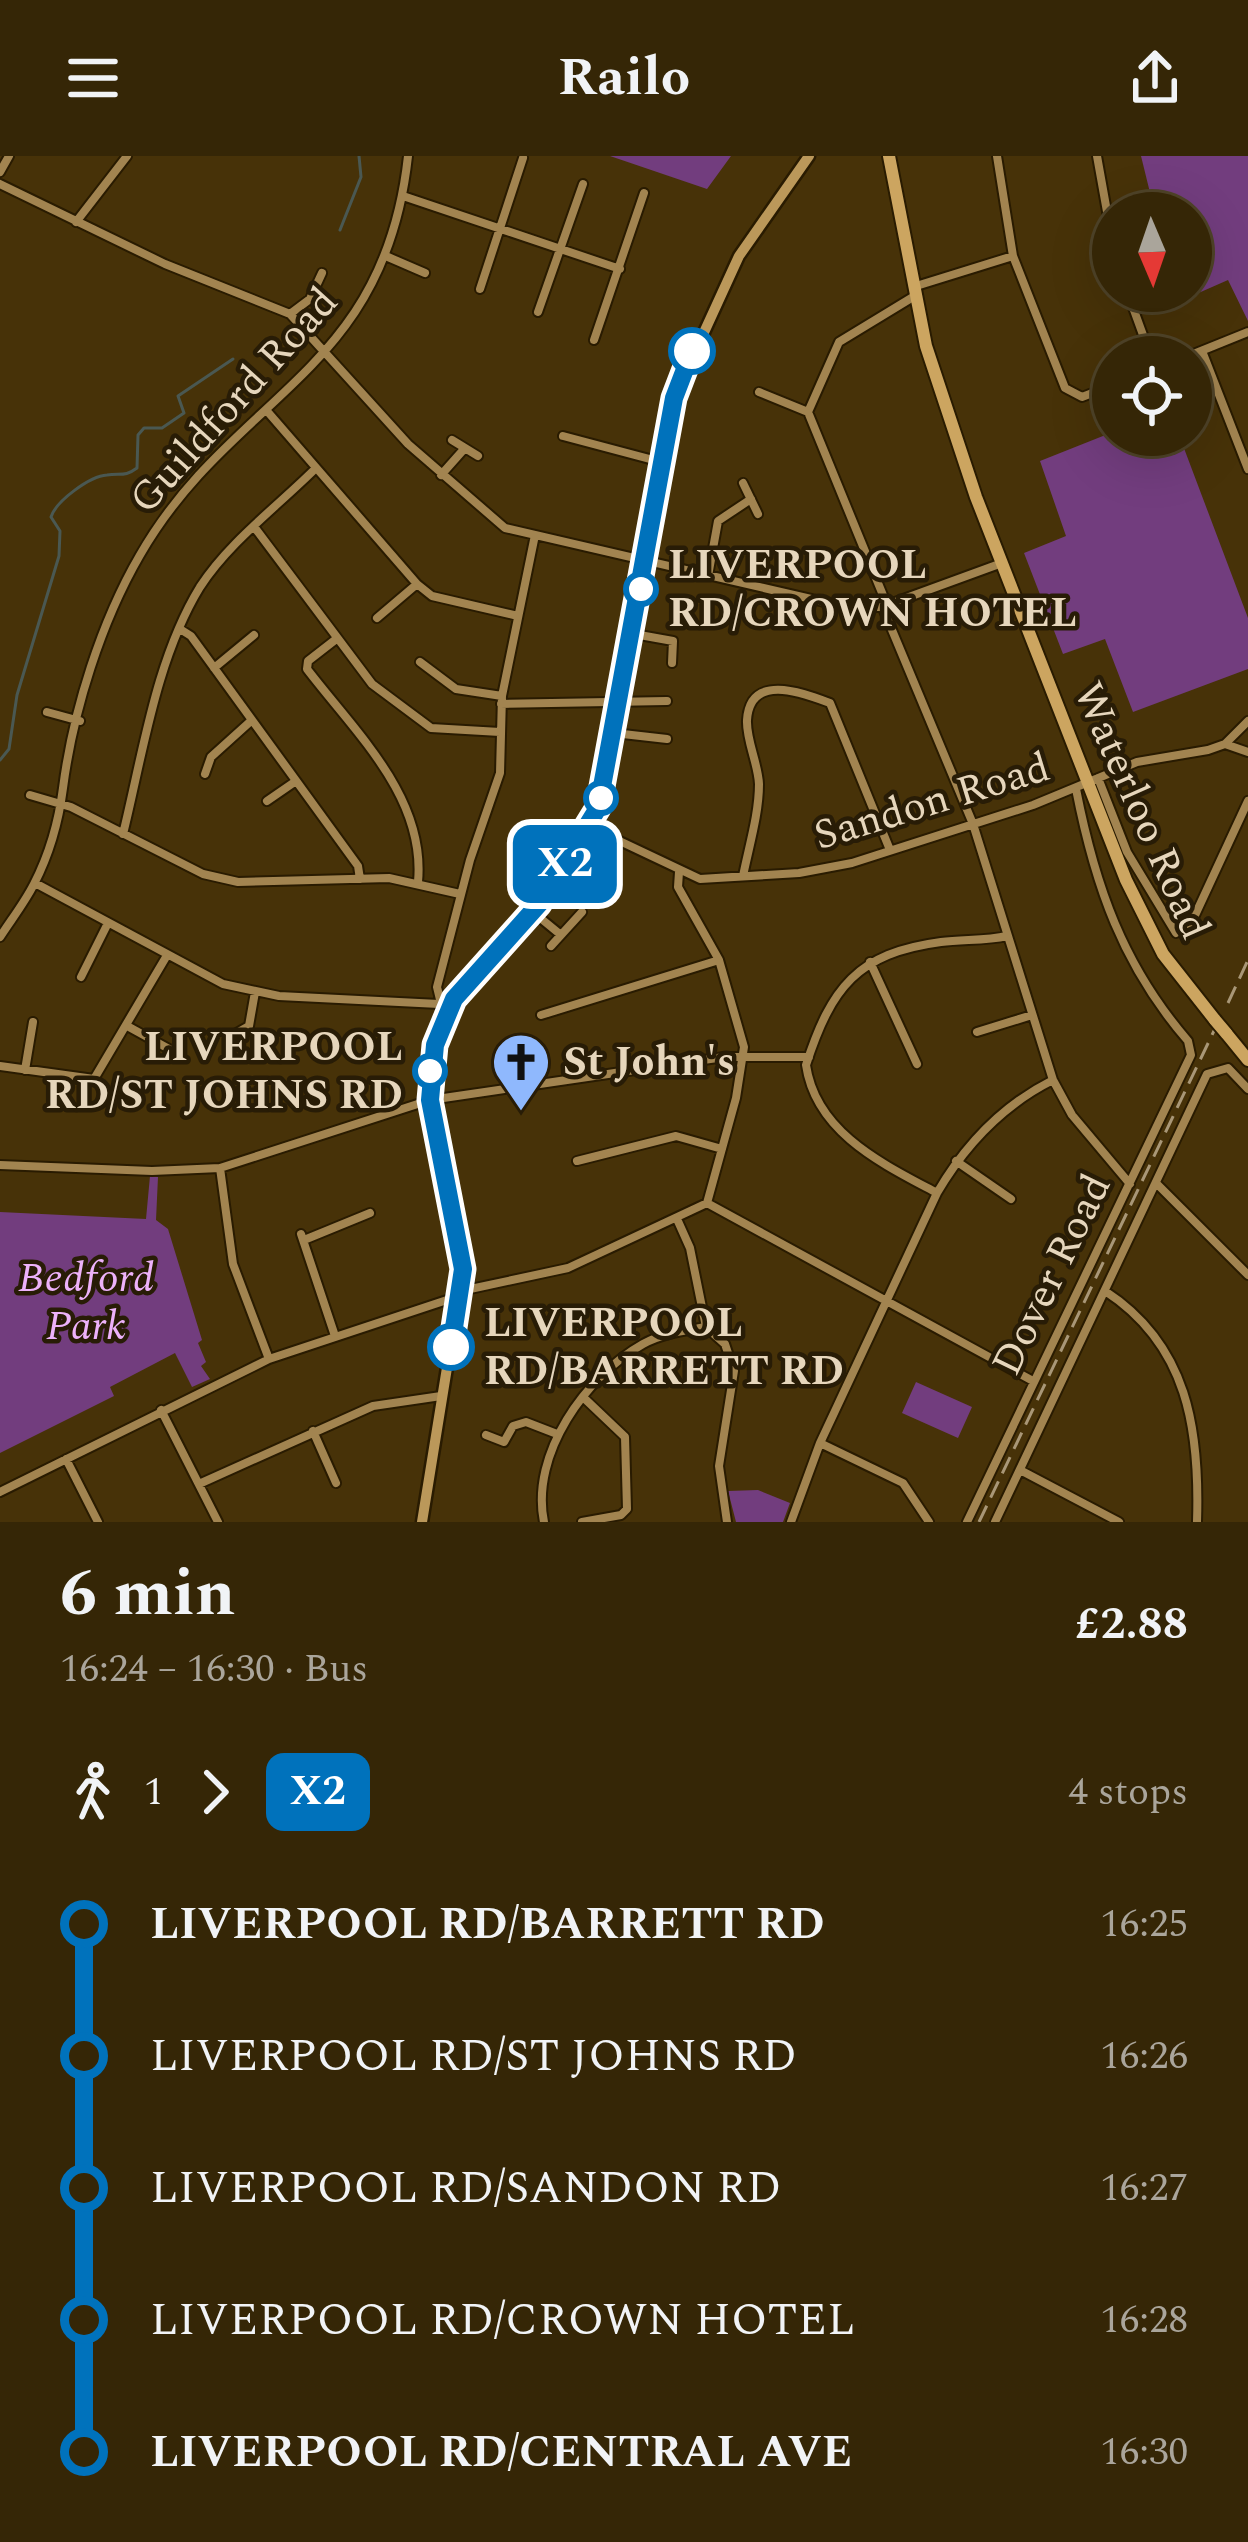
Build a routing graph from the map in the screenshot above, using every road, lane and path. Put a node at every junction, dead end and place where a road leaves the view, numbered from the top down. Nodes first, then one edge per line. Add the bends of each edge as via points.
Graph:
1 (9, 156) edge
2 (128, 156) edge
3 (407, 156) edge
4 (809, 156) edge
5 (889, 156) edge
6 (997, 156) edge
7 (1097, 156) edge
8 (524, 158) edge
9 (0, 172) edge
10 (0, 184) edge
11 (583, 184) dead end
12 (1103, 192) edge
13 (644, 193) dead end
14 (403, 196) junction
15 (76, 222) junction
16 (502, 225) junction
17 (560, 248) junction
18 (1013, 256) junction
19 (388, 257) junction
20 (620, 269) junction
21 (322, 273) dead end
22 (425, 273) dead end
23 (480, 289) dead end
24 (913, 292) junction
25 (538, 312) dead end
26 (290, 314) junction
27 (1248, 332) edge
28 (594, 340) dead end
29 (1212, 347) edge
30 (326, 352) junction
31 (1212, 377) edge
32 (759, 392) dead end
33 (1092, 393) edge
34 (267, 412) junction
35 (808, 412) junction
36 (563, 436) dead end
37 (452, 440) dead end
38 (465, 448) junction
39 (478, 456) dead end
40 (661, 462) junction
41 (316, 468) junction
42 (1248, 469) edge
43 (441, 475) junction
44 (743, 483) dead end
45 (751, 500) junction
46 (758, 514) dead end
47 (255, 528) junction
48 (535, 536) junction
49 (645, 562) junction
50 (1003, 563) junction
51 (708, 576) junction
52 (417, 584) junction
53 (885, 606) junction
54 (518, 616) junction
55 (377, 618) dead end
56 (180, 629) junction
57 (634, 634) junction
58 (254, 635) dead end
59 (335, 640) junction
60 (421, 662) dead end
61 (672, 664) dead end
62 (214, 668) junction
63 (501, 700) junction
64 (667, 701) dead end
65 (620, 702) junction
66 (47, 712) dead end
67 (252, 720) junction
68 (80, 721) junction
69 (1248, 722) edge
70 (500, 732) junction
71 (614, 734) junction
72 (667, 739) dead end
73 (1225, 744) junction
74 (1248, 752) edge
75 (205, 774) dead end
76 (296, 781) junction
77 (1087, 784) junction
78 (30, 795) dead end
79 (267, 801) dead end
80 (1248, 801) edge
81 (62, 804) junction
82 (973, 824) junction
83 (590, 827) junction
84 (124, 834) junction
85 (890, 850) junction
86 (679, 872) junction
87 (743, 876) junction
88 (360, 878) junction
89 (418, 882) junction
90 (35, 883) junction
91 (460, 894) junction
92 (532, 912) junction
93 (582, 912) dead end
94 (107, 924) junction
95 (561, 935) junction
96 (1006, 936) junction
97 (0, 938) edge
98 (551, 946) dead end
99 (166, 957) junction
100 (719, 960) junction
101 (870, 962) junction
102 (81, 977) dead end
103 (255, 992) junction
104 (442, 1010) junction
105 (541, 1015) dead end
106 (1032, 1015) junction
107 (33, 1022) dead end
108 (129, 1028) junction
109 (977, 1032) dead end
110 (236, 1034) dead end
111 (179, 1055) dead end
112 (743, 1057) junction
113 (809, 1057) junction
114 (1248, 1060) edge
115 (917, 1064) dead end
116 (0, 1066) edge
117 (26, 1070) junction
118 (1053, 1080) junction
119 (1248, 1089) edge
120 (430, 1100) junction
121 (722, 1149) junction
122 (577, 1161) dead end
123 (956, 1161) junction
124 (0, 1165) edge
125 (220, 1168) junction
126 (1130, 1184) junction
127 (1157, 1184) junction
128 (937, 1193) junction
129 (1011, 1199) dead end
130 (707, 1203) junction
131 (366, 1211) dead end
132 (677, 1219) junction
133 (1248, 1275) edge
134 (1105, 1291) junction
135 (461, 1294) junction
136 (885, 1302) junction
137 (706, 1327) junction
138 (334, 1333) junction
139 (268, 1359) junction
140 (1033, 1381) junction
141 (441, 1396) junction
142 (584, 1398) junction
143 (161, 1410) junction
144 (314, 1431) junction
145 (556, 1434) junction
146 (486, 1435) dead end
147 (820, 1443) junction
148 (66, 1459) junction
149 (1020, 1470) junction
150 (199, 1484) junction
151 (336, 1484) dead end
152 (0, 1492) edge
153 (98, 1522) edge
154 (218, 1522) edge
155 (422, 1522) edge
156 (544, 1522) edge
157 (582, 1522) edge
158 (727, 1522) edge
159 (791, 1522) edge
160 (929, 1522) edge
161 (967, 1522) edge
162 (995, 1522) edge
163 (1119, 1522) edge
164 (1197, 1522) edge

1 - 9 street
2 - 15 street
3 - 14 street, Guildford Road
4 - 40 main road via 739,256 700,332
5 - 24 highway, Waterloo Road
6 - 18 street
7 - 12 street
8 - 16 street
10 - 15 street
11 - 17 street
13 - 20 street
14 - 16 street
14 - 19 street, Guildford Road
15 - 26 street
16 - 17 street
16 - 23 street
17 - 20 street
17 - 25 street
18 - 24 street
18 - 33 street via 1065,388
19 - 22 street
19 - 30 street, Guildford Road
20 - 28 street
21 - 26 street via 310,299
24 - 35 street via 838,342
24 - 50 highway, Waterloo Road
26 - 30 street
27 - 29 street
30 - 34 street, Guildford Road
30 - 43 street
31 - 42 street
32 - 35 street
34 - 41 street
34 - 68 street, Guildford Road via 187,490 138,558 103,637
35 - 53 street
36 - 40 street
37 - 38 street
38 - 39 street
38 - 43 street
40 - 49 main road
41 - 47 street
41 - 52 street
43 - 48 street via 490,519
44 - 45 street
45 - 46 street
45 - 51 street via 718,521
47 - 56 street via 202,585
47 - 59 street
48 - 49 street
48 - 54 street
49 - 51 street
49 - 57 main road
50 - 53 street
50 - 77 highway, Waterloo Road
51 - 53 street via 859,610
52 - 54 street via 432,596
52 - 55 street
53 - 82 street
54 - 63 street
56 - 62 street
56 - 84 street
57 - 61 street via 673,641
57 - 65 main road
58 - 62 street
59 - 70 street via 372,684 431,728
59 - 89 street via 307,669 401,794 418,839
60 - 63 street via 456,689
62 - 67 street
63 - 65 street
63 - 70 street
64 - 65 street
65 - 71 main road
66 - 68 street
67 - 75 street via 211,757
67 - 76 street
68 - 81 street, Guildford Road
69 - 73 street
70 - 91 street via 500,773
71 - 72 street
71 - 83 main road
73 - 74 street
73 - 77 street, Sandon Road via 1137,762
76 - 79 street
76 - 88 street
77 - 80 street via 1176,932 1190,926
77 - 82 street, Sandon Road
77 - 114 highway, Waterloo Road, bridge via 1163,954
77 - 126 street, Dover Road via 1102,901 1129,962 1191,1054
78 - 81 street
81 - 84 street
81 - 90 street, Guildford Road
82 - 85 street, Sandon Road
82 - 96 street
83 - 86 street, Sandon Road
83 - 92 main road
84 - 88 street via 203,874 238,882
85 - 87 street, Sandon Road via 799,873
85 - 87 street via 830,703 772,689 752,703 747,721 759,795
86 - 87 street, Sandon Road
86 - 100 street via 679,887
88 - 89 street
89 - 91 street
90 - 94 street
90 - 97 street, Guildford Road
91 - 104 street via 437,987
92 - 95 street
92 - 104 main road
93 - 95 street
94 - 99 street
94 - 102 street
95 - 98 street
96 - 101 street via 916,946
96 - 106 street
99 - 103 street
99 - 108 street
100 - 105 street
100 - 112 street
101 - 113 street via 837,990
101 - 115 street
103 - 104 street
103 - 110 street via 249,1026
104 - 120 main road
106 - 109 street
106 - 118 street
107 - 117 street
108 - 111 street
108 - 117 street via 94,1079
112 - 113 street
112 - 120 street
112 - 121 street
113 - 128 street via 808,1078 834,1125
116 - 117 street
118 - 123 street via 992,1121
118 - 126 street
119 - 127 street via 1228,1068 1207,1074
120 - 125 street
120 - 135 main road via 457,1222
121 - 122 street via 676,1136
121 - 130 street
123 - 128 street
123 - 129 street
124 - 125 street
125 - 139 street via 232,1264
126 - 140 street, Dover Road
127 - 133 street
127 - 134 street
128 - 136 street
130 - 132 street
130 - 136 street
131 - 138 street via 302,1237
132 - 135 street via 568,1268
132 - 137 street
134 - 149 street
134 - 164 street via 1150,1329 1180,1379 1199,1454
135 - 138 street
135 - 141 main road
136 - 140 street
136 - 147 street
137 - 142 street via 640,1346
137 - 158 street via 731,1353 734,1371 719,1466
138 - 139 street
139 - 143 street
140 - 161 street, Dover Road
141 - 144 street via 373,1406
141 - 155 main road
142 - 145 street
142 - 157 street via 625,1437 627,1489 621,1516
143 - 148 street
143 - 150 street
144 - 150 street
144 - 151 street
145 - 146 street via 526,1422 504,1442
145 - 156 street
147 - 159 street
147 - 160 street via 903,1483
148 - 152 street
148 - 153 street
149 - 162 street
149 - 163 street
150 - 154 street

